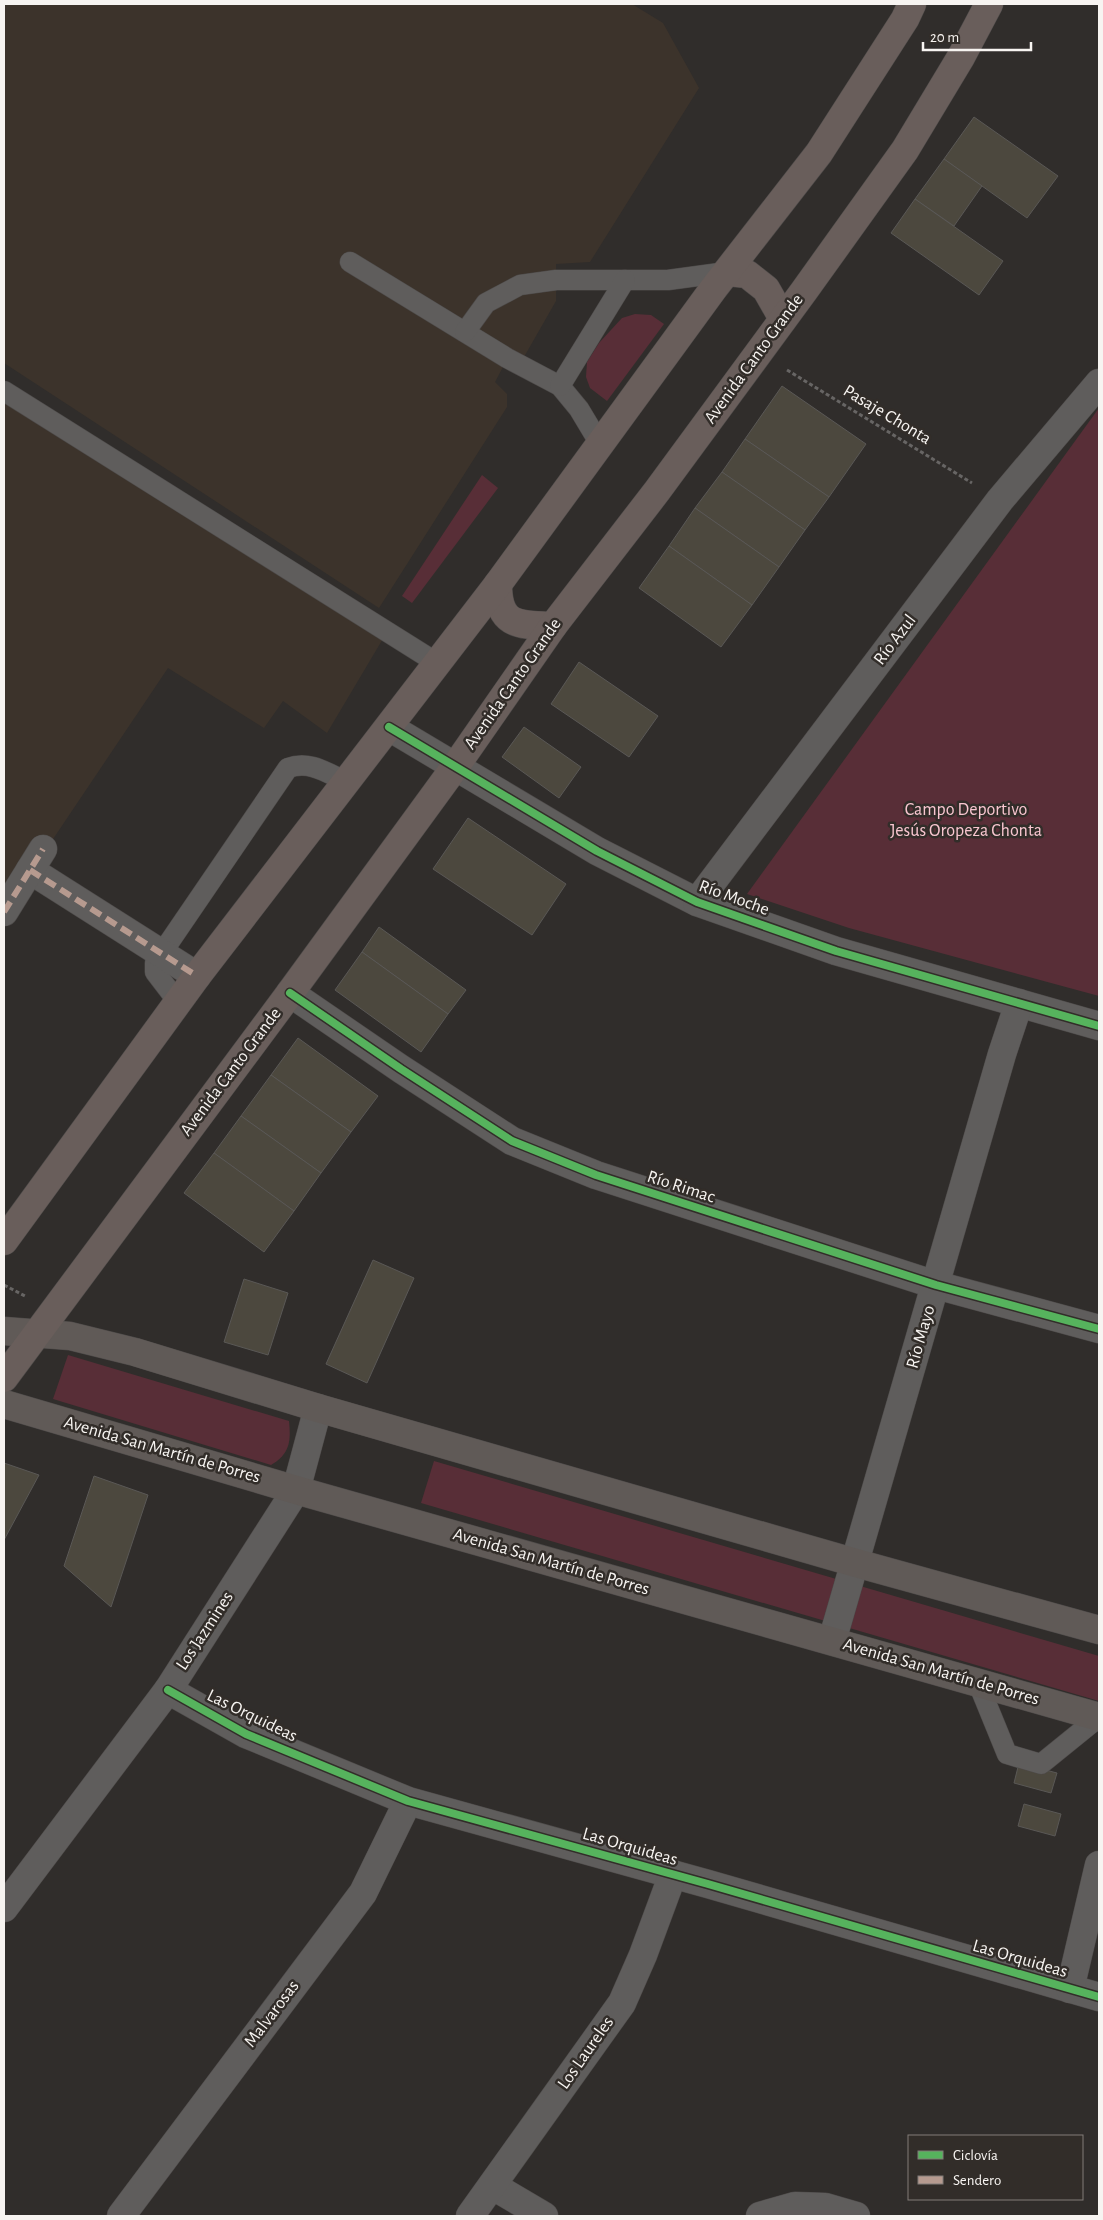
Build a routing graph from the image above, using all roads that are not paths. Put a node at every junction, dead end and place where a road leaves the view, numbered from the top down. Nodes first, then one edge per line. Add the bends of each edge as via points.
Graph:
1 (912, 4) edge
2 (990, 4) edge
3 (350, 262) dead end
4 (727, 272) junction
5 (625, 280) junction
6 (782, 319) junction
7 (465, 332) junction
8 (1099, 383) edge
9 (560, 386) junction
10 (4, 391) edge
11 (600, 444) junction
12 (498, 584) junction
13 (554, 626) junction
14 (437, 663) junction
15 (389, 728) junction
16 (455, 767) junction
17 (347, 782) junction
18 (697, 902) junction
19 (4, 912) edge
20 (161, 953) junction
21 (197, 976) junction
22 (290, 993) junction
23 (178, 1002) junction
24 (1019, 1004) junction
25 (1099, 1026) edge
26 (4, 1241) edge
27 (936, 1285) junction
28 (1099, 1329) edge
29 (4, 1331) edge
30 (38, 1334) junction
31 (4, 1378) edge
32 (4, 1404) edge
33 (318, 1408) junction
34 (296, 1490) junction
35 (856, 1563) junction
36 (1099, 1630) edge
37 (832, 1642) junction
38 (978, 1683) junction
39 (168, 1690) junction
40 (1099, 1718) edge
41 (408, 1801) junction
42 (1099, 1865) edge
43 (673, 1874) junction
44 (4, 1908) edge
45 (1070, 1989) junction
46 (1099, 1997) edge
47 (493, 2186) junction
48 (121, 2216) edge
49 (470, 2216) edge
50 (544, 2216) edge
51 (760, 2216) edge
52 (856, 2216) edge

1 - 4 main road via 819,153
2 - 6 main road, Avenida Canto Grande via 905,150
3 - 7 lane
4 - 5 lane via 668,280
4 - 6 main road via 747,274 766,289
4 - 11 main road
5 - 7 lane via 556,280 520,285 486,302
5 - 9 lane
6 - 13 main road, Avenida Canto Grande
7 - 9 lane
8 - 18 street, Río Azul via 1000,500
9 - 11 lane via 579,409
10 - 14 lane
11 - 12 main road
12 - 13 main road via 498,601 506,616 523,625
12 - 14 main road
13 - 16 main road, Avenida Canto Grande
14 - 15 main road
15 - 16 street, Río Moche
15 - 17 main road
16 - 18 street, Río Moche via 597,851
16 - 22 main road, Avenida Canto Grande
17 - 20 lane via 308,764 288,768
17 - 21 main road
18 - 24 street, Río Moche via 836,951
19 - 20 street via 37,859
20 - 21 street
20 - 23 lane via 155,962 155,972
21 - 23 main road
22 - 27 street, Río Rimac via 512,1141 596,1175
22 - 30 main road, Avenida Canto Grande
23 - 26 main road
24 - 25 street, Río Moche
24 - 27 street, Río Mayo
27 - 28 street, Río Rimac
27 - 35 street, Río Mayo
29 - 30 main road
30 - 31 main road, Avenida Canto Grande
30 - 33 main road via 70,1336 135,1352
32 - 34 main road, Avenida San Martín de Porres
33 - 34 street, Los Jazmines
33 - 35 main road
34 - 37 main road, Avenida San Martín de Porres
34 - 39 street, Los Jazmines
35 - 36 main road
35 - 37 street, Río Mayo
37 - 38 main road, Avenida San Martín de Porres
38 - 40 main road, Avenida San Martín de Porres
38 - 40 lane via 1007,1754 1041,1764
39 - 41 street, Las Orquideas via 246,1734
39 - 44 street, Los Jazmines
41 - 43 street, Las Orquideas
41 - 48 street, Malvarosas via 363,1892
42 - 45 street
43 - 45 street, Las Orquideas
43 - 47 street, Los Laureles via 622,2003
45 - 46 street, Las Orquideas
47 - 49 street, Los Laureles
47 - 50 street
51 - 52 street via 795,2206 825,2207

